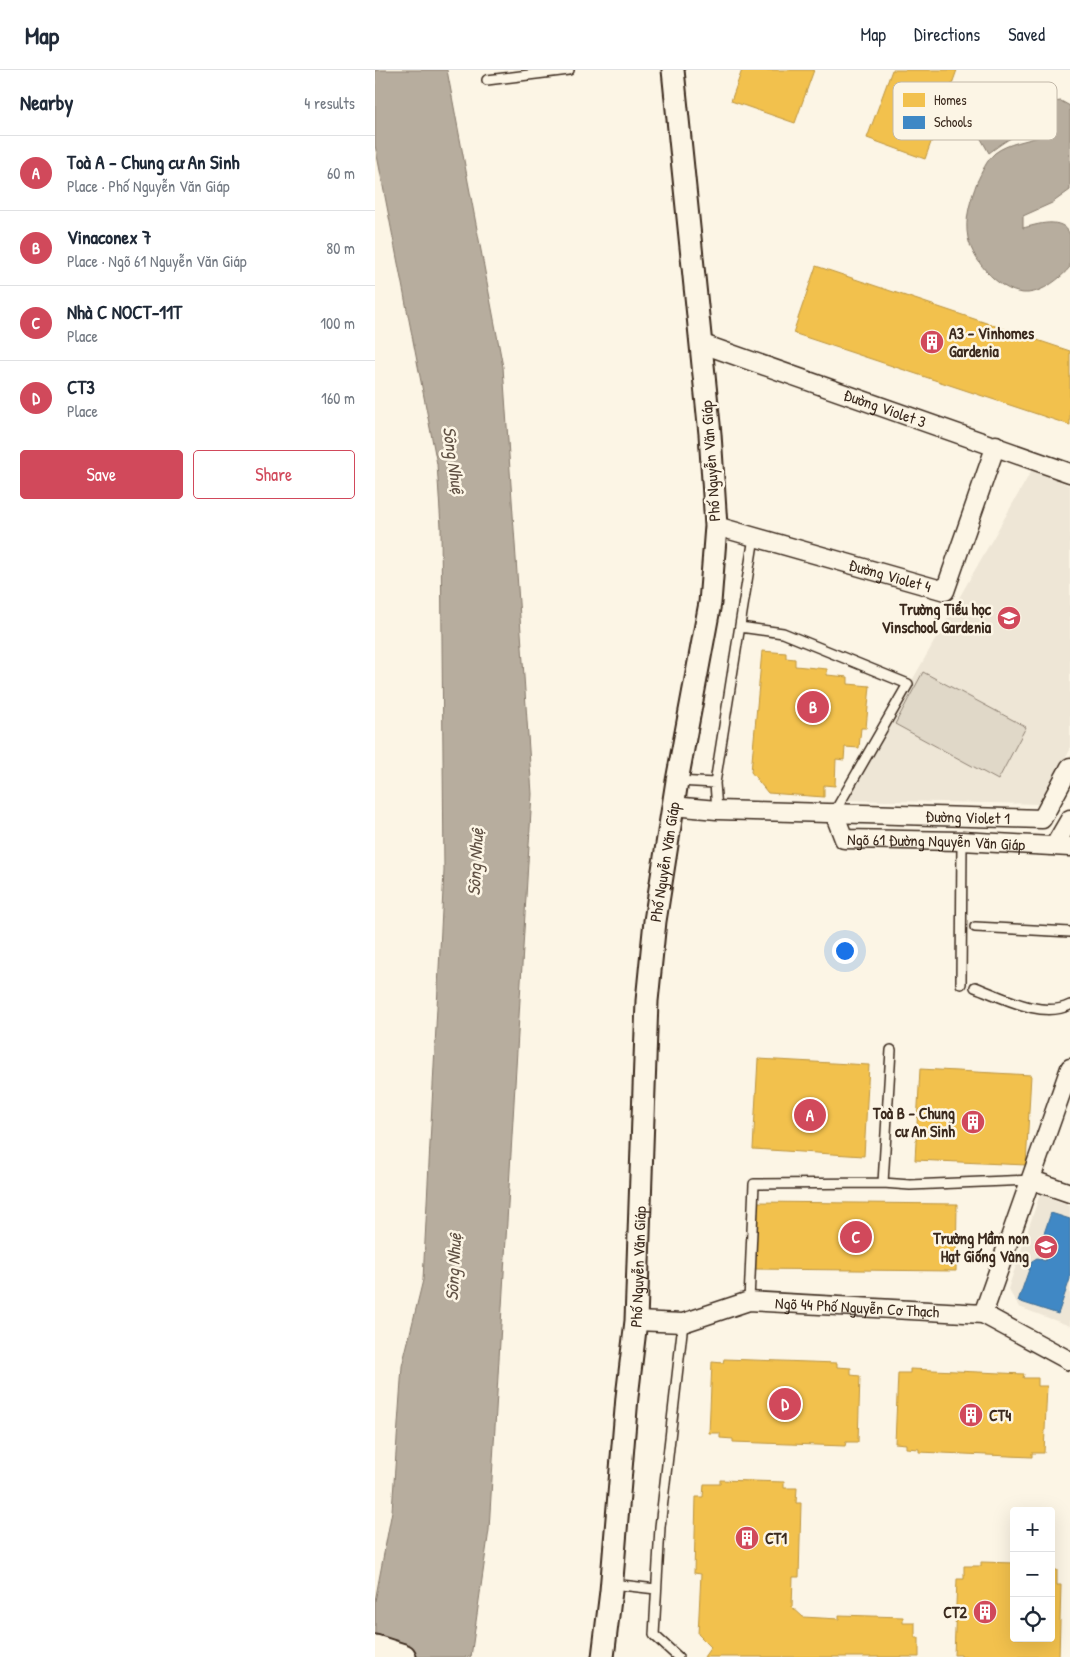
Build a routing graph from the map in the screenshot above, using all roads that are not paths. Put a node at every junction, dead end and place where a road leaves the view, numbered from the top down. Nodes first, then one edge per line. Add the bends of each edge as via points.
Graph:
1 (569, 70) edge
2 (673, 70) edge
3 (487, 80) dead end
4 (700, 343) junction
5 (996, 446) junction
6 (1070, 472) edge
7 (715, 526) junction
8 (754, 537) junction
9 (740, 626) junction
10 (1070, 767) edge
11 (677, 781) junction
12 (715, 783) junction
13 (672, 806) junction
14 (717, 810) junction
15 (834, 813) junction
16 (1070, 819) edge
17 (962, 840) junction
18 (1062, 846) edge
19 (975, 927) dead end
20 (1070, 932) edge
21 (961, 984) dead end
22 (975, 987) dead end
23 (1070, 1005) edge
24 (891, 1050) dead end
25 (1070, 1068) edge
26 (1032, 1180) junction
27 (883, 1183) junction
28 (1070, 1194) edge
29 (749, 1301) junction
30 (983, 1314) junction
31 (636, 1321) junction
32 (683, 1323) junction
33 (1070, 1360) edge
34 (612, 1584) junction
35 (656, 1589) junction
36 (375, 1648) edge
37 (403, 1657) edge
38 (603, 1657) edge
39 (678, 1657) edge

1 - 3 lane
2 - 4 street, Phố Nguyễn Văn Giáp
4 - 5 street, Đường Violet 3
4 - 7 street, Phố Nguyễn Văn Giáp via 710,434
5 - 6 street, Đường Violet 3
5 - 8 street, Đường Violet 4 via 945,591
7 - 8 street, Đường Violet 4
7 - 11 street, Phố Nguyễn Văn Giáp via 710,603
8 - 9 lane
9 - 12 lane
9 - 15 lane via 783,633 907,684
10 - 15 street, Đường Violet 1 via 1042,819
11 - 12 lane
11 - 13 street, Phố Nguyễn Văn Giáp
12 - 14 lane
13 - 14 street
13 - 31 street, Phố Nguyễn Văn Giáp via 647,1001
14 - 15 street
15 - 17 street, Ngõ 61 Đường Nguyễn Văn Giáp via 845,839
16 - 18 street, Ngõ 61 Đường Nguyễn Văn Giáp
17 - 18 street, Ngõ 61 Đường Nguyễn Văn Giáp
17 - 21 lane
19 - 20 lane
22 - 23 lane via 1038,1010
24 - 27 lane
25 - 26 street
26 - 27 lane via 910,1185
26 - 28 street
26 - 30 street
27 - 29 lane via 754,1184
29 - 30 street, Ngõ 44 Phố Nguyễn Cơ Thạch
29 - 32 street, Ngõ 44 Phố Nguyễn Cơ Thạch
30 - 33 street, Ngõ 44 Phố Nguyễn Cơ Thạch
31 - 32 street, Ngõ 44 Phố Nguyễn Cơ Thạch
31 - 34 street, Phố Nguyễn Văn Giáp
32 - 35 lane
34 - 35 lane
34 - 38 street, Phố Nguyễn Văn Giáp
35 - 39 lane via 654,1635
36 - 37 main road

